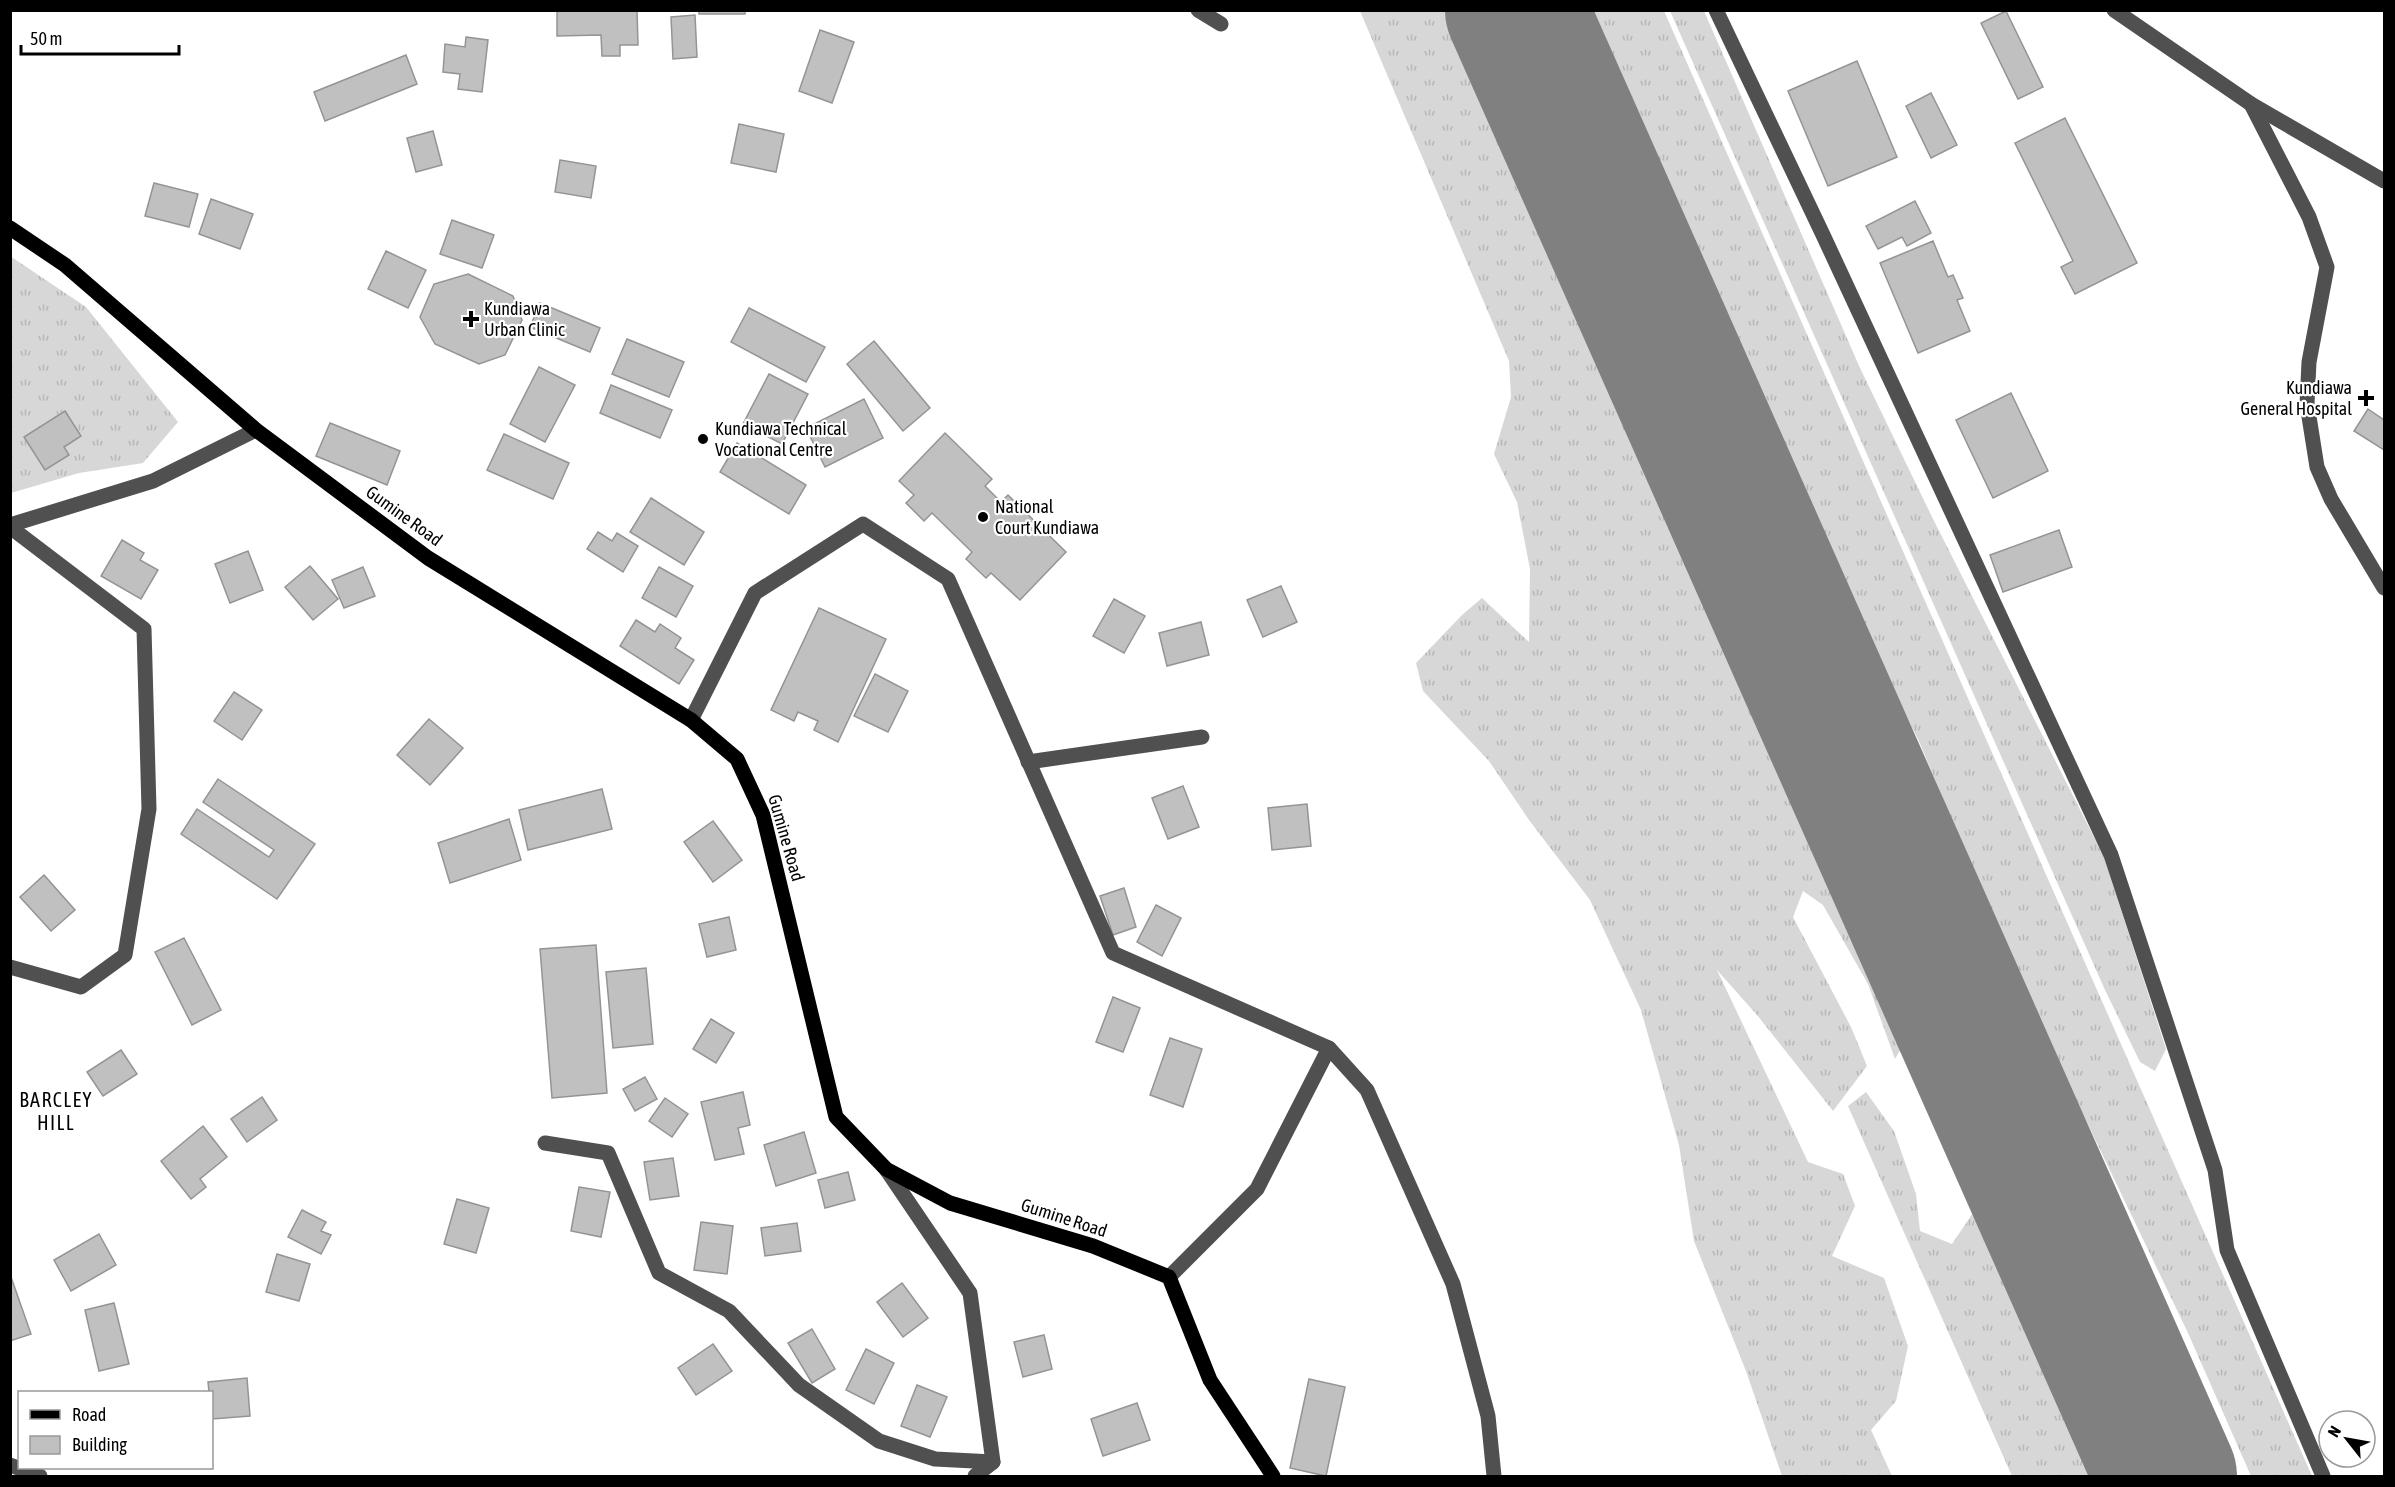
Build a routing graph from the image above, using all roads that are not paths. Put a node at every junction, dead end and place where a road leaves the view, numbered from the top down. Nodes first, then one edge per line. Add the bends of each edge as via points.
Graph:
1 (1198, 10) edge
2 (1716, 10) edge
3 (2114, 10) edge
4 (1221, 24) dead end
5 (2251, 104) junction
6 (2385, 181) edge
7 (10, 228) edge
8 (256, 430) junction
9 (10, 526) edge
10 (2385, 588) edge
11 (691, 720) junction
12 (1202, 737) dead end
13 (1028, 762) junction
14 (10, 967) edge
15 (1329, 1048) junction
16 (545, 1143) dead end
17 (886, 1169) junction
18 (1169, 1277) junction
19 (993, 1462) junction
20 (21, 1469) edge
21 (40, 1476) edge
22 (975, 1476) edge
23 (1273, 1476) edge
24 (1494, 1476) edge
25 (2323, 1476) edge

1 - 4 street
2 - 25 street via 2111,855 2215,1170 2227,1250
3 - 5 street
5 - 6 street
5 - 10 street via 2309,218 2327,267 2307,404 2317,467 2331,499
7 - 8 main road, Gumine Road via 65,265
8 - 9 street via 153,481
8 - 11 main road, Gumine Road via 428,558
9 - 14 street via 144,628 149,808 125,955 81,987
11 - 13 street via 755,593 863,524 948,579
11 - 17 main road, Gumine Road via 737,759 763,815 836,1117
12 - 13 street
13 - 15 street via 1113,953
15 - 18 street via 1257,1189
15 - 24 street via 1367,1090 1453,1284 1488,1416
16 - 19 street via 608,1153 659,1273 729,1311 799,1384 879,1441 935,1459
17 - 18 main road, Gumine Road via 950,1203 1093,1246
17 - 19 street via 970,1293
18 - 23 main road via 1210,1380
19 - 22 street
20 - 21 street

